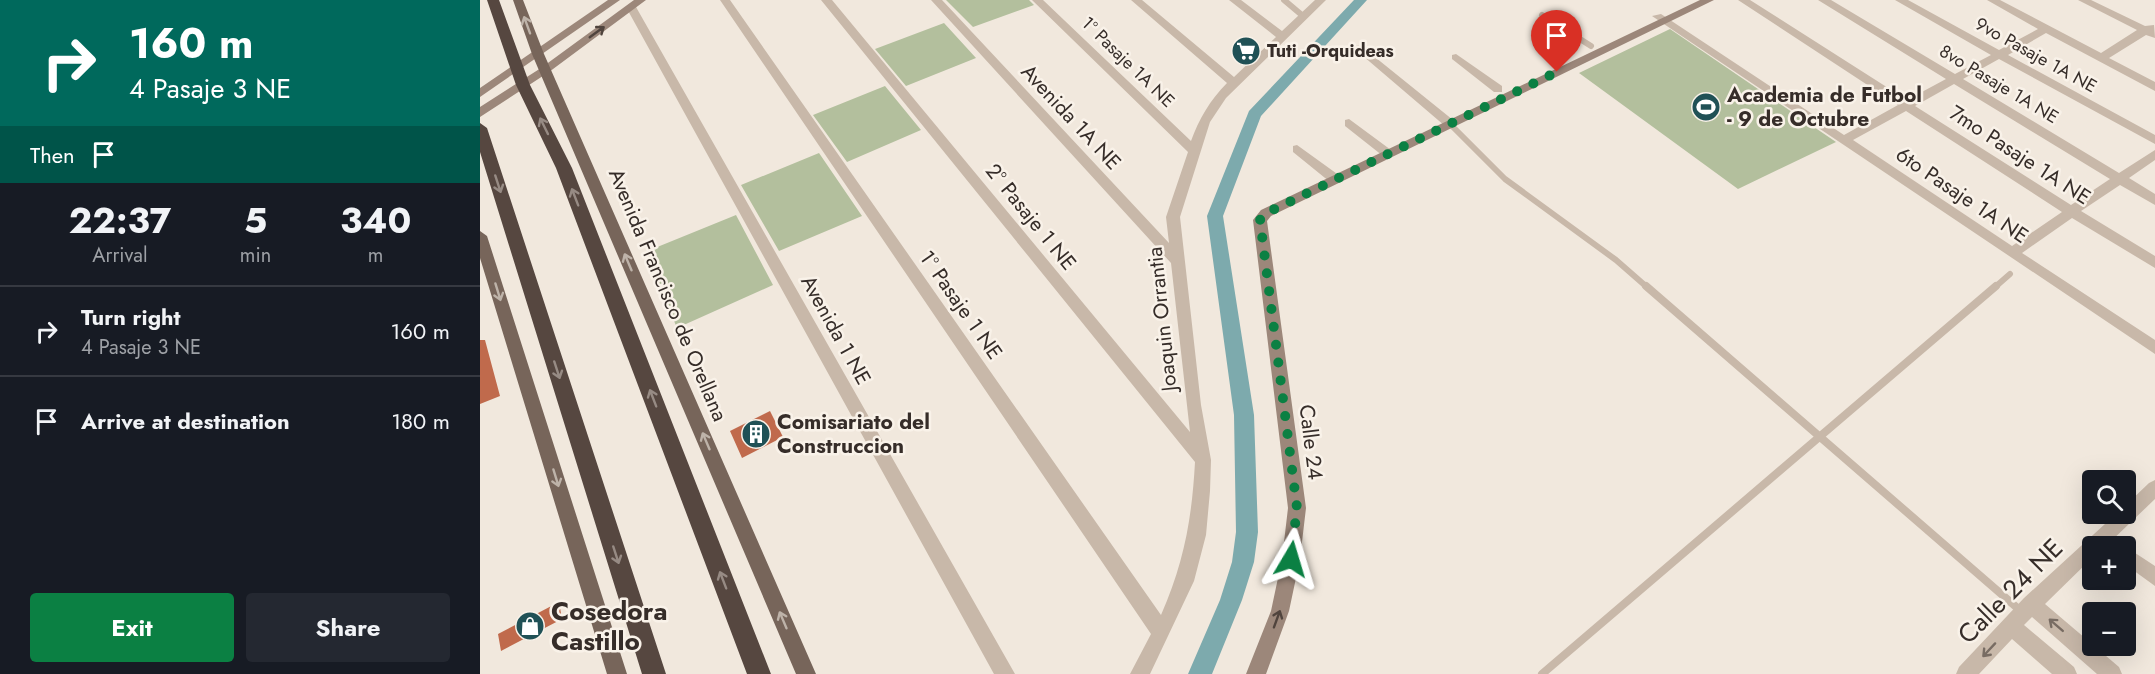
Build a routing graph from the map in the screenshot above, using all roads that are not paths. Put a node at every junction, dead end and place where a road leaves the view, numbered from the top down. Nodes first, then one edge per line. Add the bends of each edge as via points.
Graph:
1 (493, 0) edge
2 (518, 0) edge
3 (615, 0) edge
4 (725, 0) edge
5 (826, 0) edge
6 (936, 0) edge
7 (1038, 0) edge
8 (1136, 0) edge
9 (1234, 0) edge
10 (1284, 0) edge
11 (1321, 0) edge
12 (1692, 0) edge
13 (1709, 0) edge
14 (1743, 0) edge
15 (1823, 0) edge
16 (1900, 0) edge
17 (1992, 0) edge
18 (2083, 0) edge
19 (636, 4) edge
20 (1542, 15) dead end
21 (1303, 16) junction
22 (1660, 18) junction
23 (2046, 29) junction
24 (2152, 30) edge
25 (1282, 37) junction
26 (1591, 46) junction
27 (1360, 48) dead end
28 (538, 54) junction
29 (1997, 54) junction
30 (1456, 57) dead end
31 (2101, 57) junction
32 (518, 68) junction
33 (545, 70) junction
34 (1955, 78) junction
35 (1234, 83) junction
36 (523, 85) junction
37 (2155, 87) edge
38 (1498, 89) junction
39 (480, 93) edge
40 (1908, 104) junction
41 (480, 113) edge
42 (1349, 123) dead end
43 (1449, 123) junction
44 (480, 128) edge
45 (1844, 140) junction
46 (2155, 140) edge
47 (1297, 149) dead end
48 (1194, 151) junction
49 (1387, 153) junction
50 (2155, 154) edge
51 (2119, 178) junction
52 (1335, 179) junction
53 (2155, 200) edge
54 (2069, 211) junction
55 (480, 236) edge
56 (2013, 252) junction
57 (1177, 261) junction
58 (2155, 262) edge
59 (2010, 274) dead end
60 (2155, 348) edge
61 (1821, 438) junction
62 (1203, 460) junction
63 (2155, 488) edge
64 (2108, 536) edge
65 (2082, 560) edge
66 (2136, 563) edge
67 (2155, 577) edge
68 (2022, 614) junction
69 (1162, 633) junction
70 (617, 674) edge
71 (654, 674) edge
72 (759, 674) edge
73 (806, 674) edge
74 (1005, 674) edge
75 (1140, 674) edge
76 (1256, 674) edge
77 (1542, 674) edge
78 (1966, 674) edge
79 (2067, 674) edge
80 (2112, 674) edge

1 - 32 highway
28 -> 2 main road, Avenida Francisco de Orellana
3 - 28 street
4 - 69 street, 1° Pasaje 1 NE
5 - 62 street, 2° Pasaje 1 NE
6 - 57 street, Avenida 1A NE
7 - 48 street, 1° Pasaje 1A NE
8 - 35 street
9 - 25 street
10 - 21 lane
11 - 21 street, Joaquin Orrantia
12 - 22 street
13 - 22 street
14 - 40 street, 7mo Pasaje 1A NE
15 - 34 street, 8vo Pasaje 1A NE
16 - 29 street, 9vo Pasaje 1A NE
17 - 23 street
18 - 24 street
33 -> 19 street
19 - 74 street, Avenida 1 NE
20 - 26 lane
21 - 25 street, Joaquin Orrantia
22 - 26 street
22 - 43 street
22 - 45 street, 6to Pasaje 1A NE
23 - 29 street
23 - 31 street
24 - 31 street
25 - 35 street, Joaquin Orrantia
26 - 38 street
27 - 43 street
28 - 32 street
28 - 33 main road, Avenida Francisco de Orellana
29 - 34 street
29 - 46 street, 9vo Pasaje 1A NE
30 - 38 street
31 - 37 street
32 - 36 highway
32 - 39 street
33 - 36 street
73 -> 33 main road, Avenida Francisco de Orellana
34 - 40 street
34 - 51 street, 8vo Pasaje 1A NE
35 - 48 street, Joaquin Orrantia via 1204,122
36 - 41 street
72 -> 36 highway via 564,168
38 - 43 street
40 - 45 street
40 - 54 street, 7mo Pasaje 1A NE
42 - 49 street
43 - 49 street
43 - 61 lane via 1505,179 1616,260
44 -> 71 highway
45 - 56 street, 6to Pasaje 1A NE
47 - 52 street
48 - 57 street, Joaquin Orrantia via 1173,217
49 - 52 street
50 - 51 street
51 - 53 street, 8vo Pasaje 1A NE
51 - 54 street
76 -> 52 street, Calle 24 via 1280,611 1297,508 1258,224 1266,213
54 - 56 street
54 - 58 street, 7mo Pasaje 1A NE
55 -> 70 main road
56 - 60 street, 6to Pasaje 1A NE
57 - 62 street, Joaquin Orrantia
59 - 61 lane
61 - 68 lane
61 - 77 lane
62 - 69 street, Joaquin Orrantia via 1197,535 1185,581
63 - 64 street, Calle 24 NE
65 - 68 street, Calle 24 NE
66 - 67 street
68 -> 78 street, Calle 24 NE
68 - 79 street
80 -> 68 street
69 - 75 street, Joaquin Orrantia

